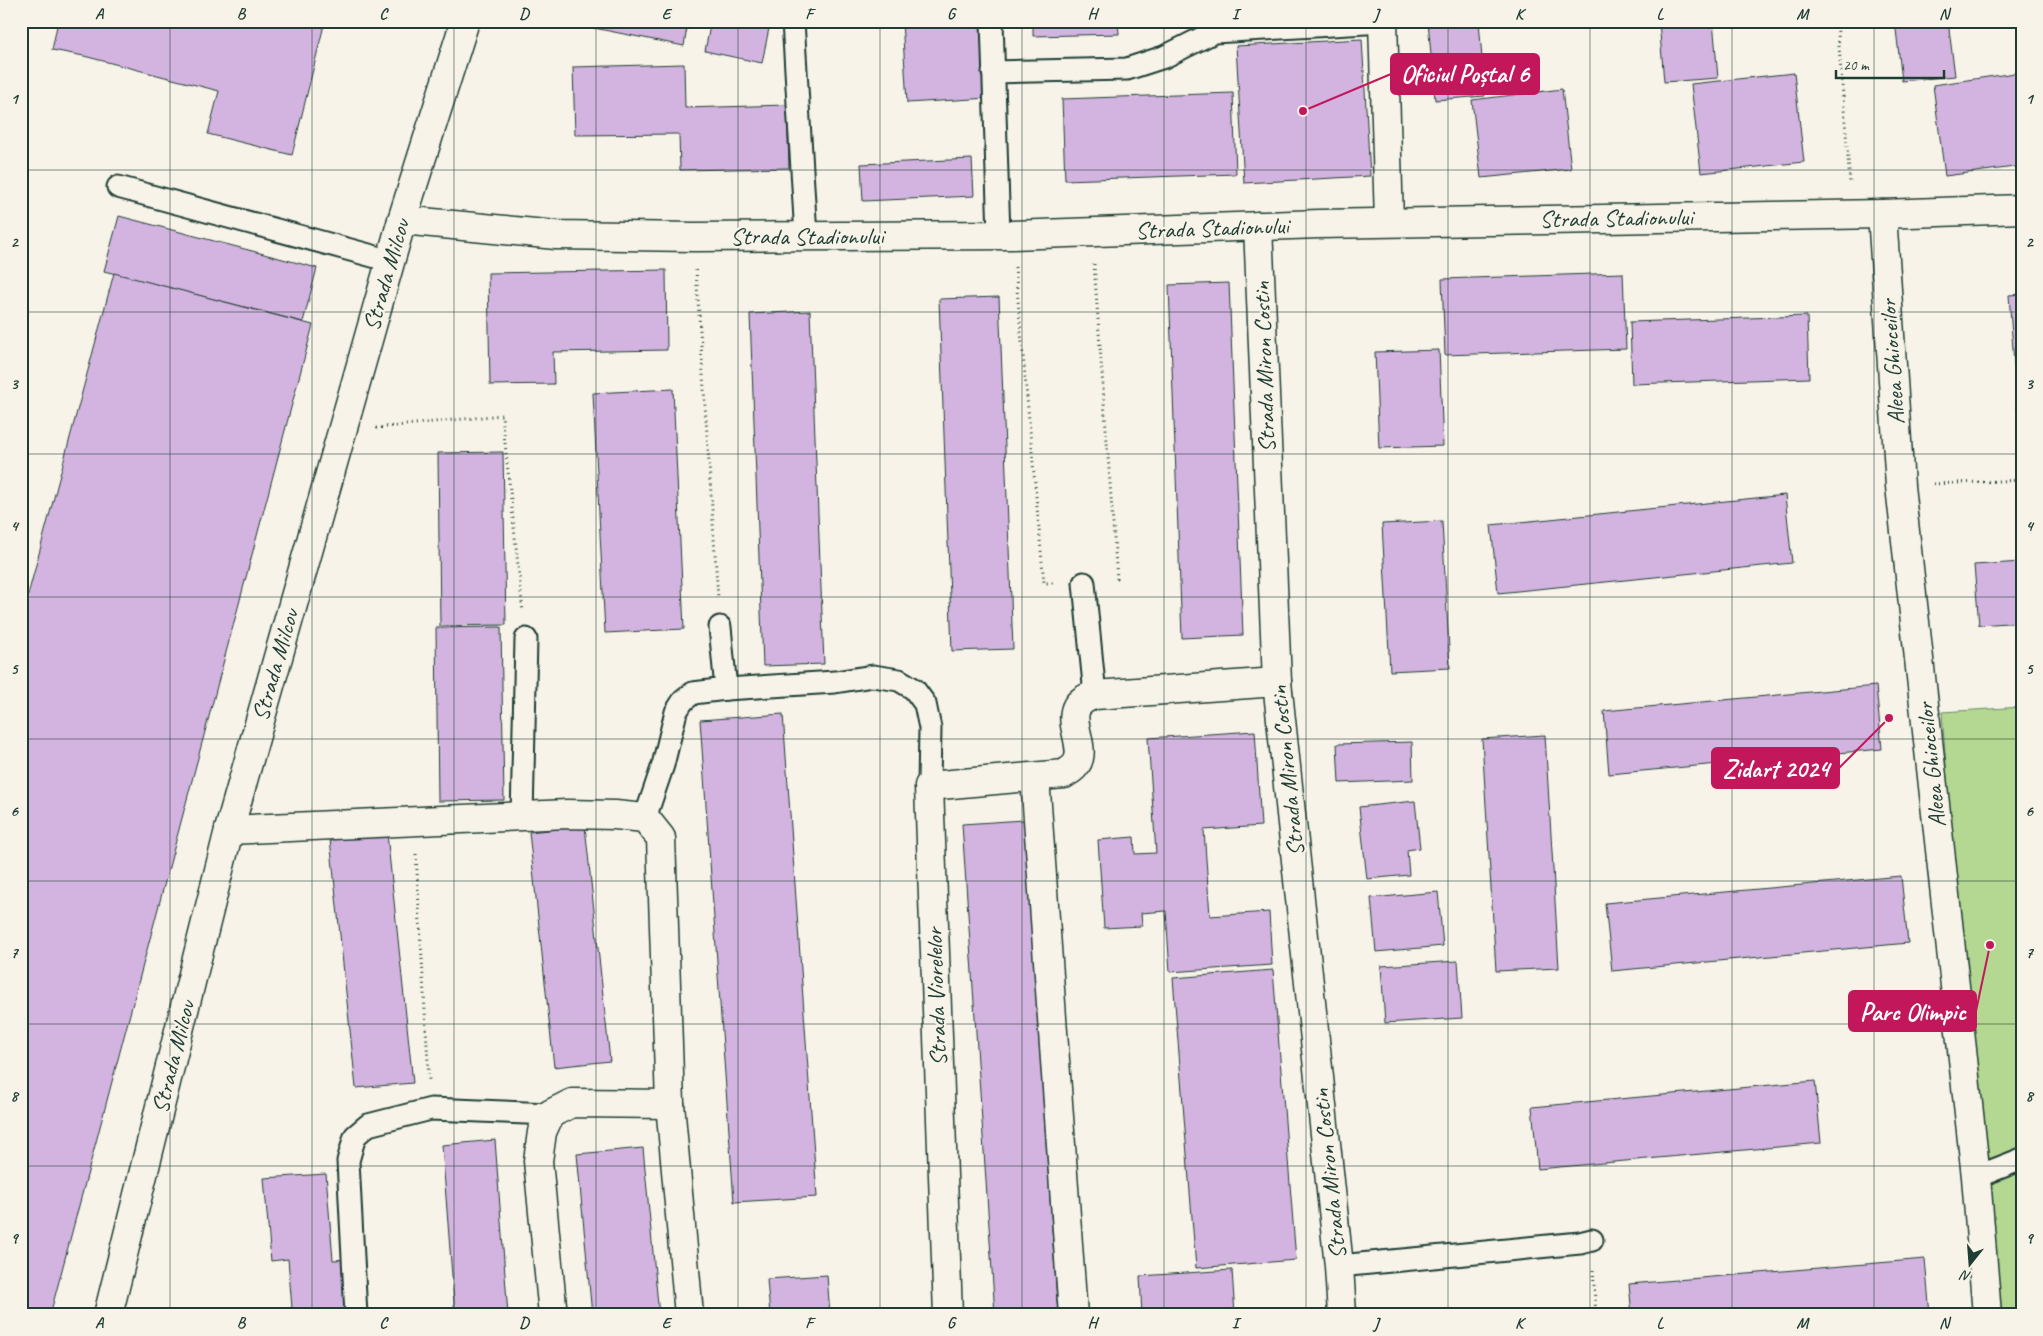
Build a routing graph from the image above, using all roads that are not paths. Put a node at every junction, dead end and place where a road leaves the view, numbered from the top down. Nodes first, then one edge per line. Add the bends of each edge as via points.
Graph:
1 (465, 21) edge
2 (793, 21) edge
3 (992, 21) edge
4 (1383, 21) edge
5 (993, 72) junction
6 (118, 187) dead end
7 (2022, 209) edge
8 (1882, 214) junction
9 (402, 220) junction
10 (1389, 222) junction
11 (1258, 226) junction
12 (1006, 235) junction
13 (806, 236) junction
14 (390, 261) junction
15 (1084, 583) road end
16 (720, 627) road end
17 (526, 639) road end
18 (1277, 682) junction
19 (726, 688) junction
20 (1094, 695) junction
21 (1034, 777) junction
22 (929, 786) junction
23 (522, 817) junction
24 (645, 818) junction
25 (229, 830) junction
26 (670, 1104) junction
27 (550, 1114) junction
28 (2022, 1159) edge
29 (1976, 1177) junction
30 (1592, 1240) road end
31 (1339, 1266) junction
32 (108, 1315) edge
33 (356, 1315) edge
34 (554, 1315) edge
35 (689, 1315) edge
36 (948, 1315) edge
37 (1073, 1315) edge
38 (1342, 1315) edge
39 (1987, 1315) edge

1 - 9 street, Strada Milcov
2 - 13 lane
3 - 5 lane
4 - 5 lane via 1214,32 1164,57 1127,69
4 - 10 street
5 - 12 lane
6 - 14 lane
7 - 8 street, Strada Stadionului
8 - 10 street, Strada Stadionului
8 - 29 street, Aleea Ghioceilor via 1900,486
9 - 13 street, Strada Stadionului via 556,235
9 - 14 street, Strada Milcov
10 - 11 street, Strada Stadionului
11 - 12 street, Strada Stadionului
11 - 18 street, Strada Miron Costin
12 - 13 street, Strada Stadionului
14 - 25 street, Strada Milcov
15 - 20 lane
16 - 19 lane
17 - 23 lane
18 - 20 street
18 - 31 street, Strada Miron Costin
19 - 22 lane via 835,682 873,676 899,680 914,689 925,704 930,728
19 - 24 lane via 693,693 676,712
20 - 21 street via 1080,701 1076,709 1074,719 1079,753 1074,768 1064,774
21 - 22 street
21 - 37 street
22 - 36 street, Strada Viorelelor
23 - 24 street via 567,814
23 - 25 street
24 - 26 street via 661,838
25 - 32 street, Strada Milcov
26 - 27 street via 572,1103
26 - 35 street
27 - 33 lane via 431,1109 368,1125 356,1136 348,1161
27 - 34 street via 542,1132 538,1161
28 - 29 lane
29 - 39 street, Aleea Ghioceilor
30 - 31 lane
31 - 38 street, Strada Miron Costin

